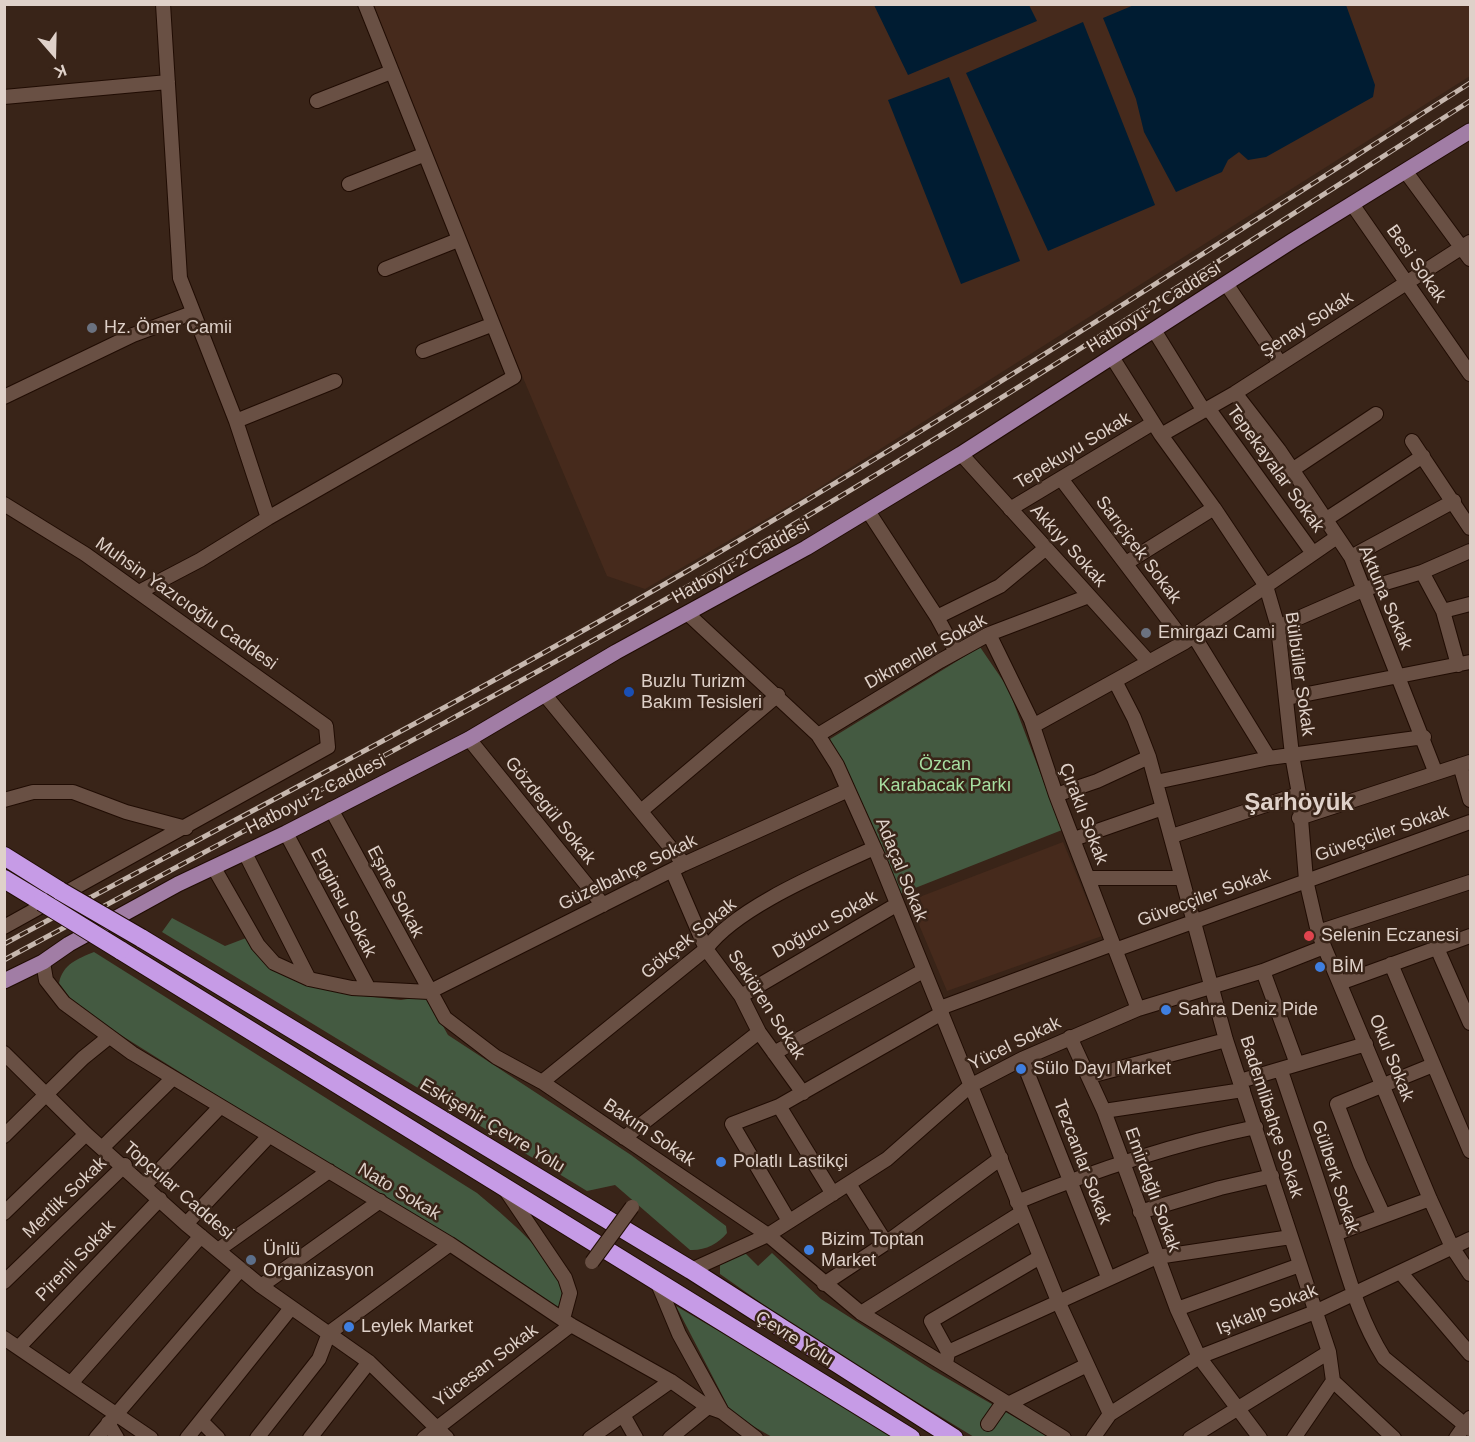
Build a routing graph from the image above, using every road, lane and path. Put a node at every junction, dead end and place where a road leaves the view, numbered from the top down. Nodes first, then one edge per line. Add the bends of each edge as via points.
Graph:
1 (163, 4) edge
2 (365, 4) edge
3 (392, 72) junction
4 (168, 82) junction
5 (4, 98) edge
6 (317, 100) dead end
7 (1469, 136) edge
8 (423, 155) junction
9 (1406, 172) junction
10 (349, 184) dead end
11 (1352, 204) junction
12 (458, 240) junction
13 (1468, 250) edge
14 (386, 268) dead end
15 (1407, 282) junction
16 (1227, 285) junction
17 (192, 314) junction
18 (491, 325) junction
19 (1154, 330) junction
20 (423, 351) dead end
21 (1112, 357) junction
22 (1280, 363) junction
23 (1470, 374) edge
24 (335, 381) dead end
25 (1235, 393) junction
26 (4, 397) edge
27 (1206, 409) junction
28 (1376, 414) dead end
29 (236, 422) junction
30 (1157, 429) junction
31 (1412, 441) dead end
32 (961, 454) junction
33 (1423, 456) junction
34 (1292, 471) junction
35 (1062, 480) junction
36 (1454, 501) junction
37 (4, 504) edge
38 (1214, 508) junction
39 (1010, 509) junction
40 (868, 511) junction
41 (268, 518) junction
42 (1325, 520) junction
43 (1470, 528) edge
44 (1337, 537) junction
45 (1046, 548) junction
46 (1470, 551) edge
47 (1312, 552) junction
48 (1351, 557) junction
49 (1126, 563) junction
50 (1422, 572) junction
51 (1266, 586) junction
52 (1365, 589) junction
53 (140, 592) junction
54 (1089, 596) junction
55 (1470, 604) edge
56 (1443, 611) junction
57 (688, 614) junction
58 (937, 617) junction
59 (1278, 627) junction
60 (989, 634) junction
61 (1190, 639) junction
62 (957, 652) junction
63 (1149, 662) junction
64 (1464, 663) edge
65 (1399, 678) junction
66 (1116, 682) junction
67 (544, 694) junction
68 (778, 695) junction
69 (1287, 698) junction
70 (1033, 726) junction
71 (818, 735) junction
72 (1424, 737) junction
73 (469, 739) junction
74 (1292, 755) junction
75 (1149, 757) junction
76 (1269, 758) junction
77 (1465, 764) edge
78 (1435, 771) junction
79 (1156, 782) junction
80 (846, 791) junction
81 (1299, 794) junction
82 (1056, 795) junction
83 (4, 800) edge
84 (1470, 800) edge
85 (1163, 808) junction
86 (331, 809) junction
87 (641, 811) junction
88 (1299, 818) junction
89 (1470, 822) edge
90 (186, 828) junction
91 (286, 833) junction
92 (1172, 836) junction
93 (1074, 839) junction
94 (874, 848) junction
95 (245, 852) junction
96 (4, 856) edge
97 (678, 867) junction
98 (214, 868) junction
99 (1088, 878) junction
100 (1182, 878) junction
101 (4, 879) edge
102 (1306, 880) junction
103 (1470, 882) edge
104 (603, 905) junction
105 (896, 905) junction
106 (1192, 920) junction
107 (4, 927) edge
108 (1318, 932) junction
109 (1470, 936) edge
110 (1114, 947) junction
111 (1324, 947) junction
112 (1437, 948) junction
113 (706, 949) junction
114 (42, 962) junction
115 (1392, 964) junction
116 (923, 970) junction
117 (1263, 971) junction
118 (309, 979) junction
119 (4, 981) edge
120 (1341, 983) junction
121 (1212, 987) junction
122 (369, 989) junction
123 (429, 992) junction
124 (741, 996) junction
125 (1138, 1010) junction
126 (941, 1011) junction
127 (1470, 1023) edge
128 (759, 1032) junction
129 (109, 1037) junction
130 (1070, 1037) junction
131 (1226, 1040) junction
132 (1366, 1044) junction
133 (774, 1053) junction
134 (5, 1056) edge
135 (1022, 1059) junction
136 (1297, 1064) junction
137 (1433, 1065) junction
138 (1281, 1071) junction
139 (1090, 1076) junction
140 (173, 1078) junction
141 (542, 1082) junction
142 (1241, 1085) junction
143 (970, 1086) junction
144 (1383, 1087) junction
145 (803, 1093) junction
146 (47, 1094) junction
147 (779, 1106) junction
148 (220, 1107) junction
149 (1104, 1111) junction
150 (1256, 1127) junction
151 (86, 1134) junction
152 (4, 1136) edge
153 (269, 1136) junction
154 (624, 1138) junction
155 (1469, 1144) edge
156 (102, 1148) junction
157 (1001, 1158) junction
158 (1122, 1161) junction
159 (124, 1165) junction
160 (329, 1171) junction
161 (1272, 1176) junction
162 (1069, 1181) junction
163 (849, 1184) junction
164 (145, 1185) junction
165 (503, 1186) junction
166 (833, 1194) junction
167 (160, 1199) junction
168 (1430, 1199) junction
169 (380, 1201) junction
170 (632, 1207) dead end
171 (1019, 1207) junction
172 (1140, 1212) junction
173 (4, 1213) edge
174 (1383, 1214) junction
175 (789, 1221) junction
176 (186, 1224) junction
177 (1335, 1234) junction
178 (768, 1235) junction
179 (201, 1236) junction
180 (1291, 1237) junction
181 (1470, 1239) edge
182 (886, 1243) junction
183 (450, 1244) junction
184 (1452, 1247) junction
185 (219, 1250) junction
186 (1040, 1257) junction
187 (1157, 1257) junction
188 (592, 1262) dead end
189 (1300, 1265) junction
190 (240, 1270) junction
191 (691, 1270) junction
192 (1469, 1271) edge
193 (1401, 1273) junction
194 (655, 1277) junction
195 (1108, 1277) junction
196 (4, 1282) edge
197 (824, 1284) junction
198 (261, 1286) junction
199 (1352, 1295) junction
200 (1058, 1301) junction
201 (291, 1308) junction
202 (1177, 1309) junction
203 (1315, 1312) junction
204 (861, 1313) junction
205 (567, 1322) junction
206 (329, 1333) junction
207 (9, 1342) edge
208 (1329, 1352) junction
209 (1470, 1354) edge
210 (1199, 1356) junction
211 (947, 1358) junction
212 (369, 1362) junction
213 (1088, 1365) junction
214 (671, 1381) junction
215 (1333, 1381) junction
216 (72, 1382) junction
217 (1006, 1402) junction
218 (708, 1407) junction
219 (1238, 1408) junction
220 (722, 1412) junction
221 (1110, 1414) junction
222 (623, 1415) junction
223 (112, 1418) junction
224 (201, 1421) junction
225 (988, 1424) dead end
226 (1468, 1424) edge
227 (436, 1426) junction
228 (261, 1433) edge
229 (96, 1437) edge
230 (117, 1437) edge
231 (152, 1437) edge
232 (187, 1437) edge
233 (218, 1437) edge
234 (276, 1437) edge
235 (310, 1437) edge
236 (424, 1437) edge
237 (447, 1437) edge
238 (590, 1437) edge
239 (636, 1437) edge
240 (670, 1437) edge
241 (756, 1437) edge
242 (911, 1437) edge
243 (954, 1437) edge
244 (1064, 1437) edge
245 (1092, 1437) edge
246 (1190, 1437) edge
247 (1260, 1437) edge
248 (1296, 1437) edge
249 (1394, 1437) edge
250 (1456, 1437) edge

1 - 4 street
2 - 3 street
3 - 6 street
3 - 8 street
4 - 5 street
4 - 17 street via 180,278
7 - 9 main road, Hatboyu-2 Caddesi
8 - 10 street
8 - 12 street
9 - 11 main road, Hatboyu-2 Caddesi
9 - 13 street
11 - 15 street, Besi Sokak
11 - 16 main road, Hatboyu-2 Caddesi
12 - 14 street
12 - 18 street
13 - 15 street, Şenay Sokak
15 - 22 street, Şenay Sokak
15 - 23 street, Besi Sokak
16 - 19 main road, Hatboyu-2 Caddesi
16 - 22 street
17 - 26 street via 133,334
17 - 29 street
18 - 20 street
18 - 41 street via 514,378
19 - 21 main road, Hatboyu-2 Caddesi
19 - 27 street, Tepekayalar Sokak
21 - 30 street, Bülbüller Sokak
21 - 32 main road, Hatboyu-2 Caddesi
22 - 25 street, Şenay Sokak
24 - 29 street
25 - 27 street, Şenay Sokak
25 - 34 street, Aktuna Sokak
27 - 30 street, Şenay Sokak
27 - 47 street, Tepekayalar Sokak
28 - 34 street
29 - 41 street
30 - 35 street, Tepekuyu Sokak
30 - 38 street, Bülbüller Sokak
31 - 33 street
32 - 39 street, Akkıyı Sokak
32 - 40 main road, Hatboyu-2 Caddesi
33 - 36 street
33 - 42 street
34 - 42 street, Aktuna Sokak
35 - 39 street, Tepekuyu Sokak
35 - 49 street, Sarıçiçek Sokak
36 - 43 street
36 - 48 street
37 - 53 street, Muhsin Yazıcıoğlu Caddesi
38 - 49 street
38 - 51 street, Bülbüller Sokak
39 - 45 street, Akkıyı Sokak
40 - 57 main road, Hatboyu-2 Caddesi
40 - 58 street
41 - 53 street
42 - 44 street, Aktuna Sokak
44 - 47 street
44 - 48 street, Aktuna Sokak
45 - 54 street, Akkıyı Sokak
45 - 58 street via 1000,586
46 - 50 street
47 - 51 street
48 - 52 street, Aktuna Sokak
49 - 61 street, Sarıçiçek Sokak
50 - 52 street
50 - 56 street
51 - 59 street, Bülbüller Sokak
51 - 61 street
52 - 59 street
52 - 65 street, Aktuna Sokak
53 - 90 street, Muhsin Yazıcıoğlu Caddesi via 326,726 328,747
54 - 60 street, Dikmenler Sokak
54 - 63 street, Akkıyı Sokak
55 - 56 street
56 - 64 street
57 - 67 main road, Hatboyu-2 Caddesi
57 - 68 street, Adaçal Sokak
58 - 62 street
59 - 69 street, Bülbüller Sokak
60 - 62 street, Dikmenler Sokak
60 - 70 street, Çıraklı Sokak
61 - 63 street
61 - 76 street, Sarıçiçek Sokak
62 - 71 street, Dikmenler Sokak
63 - 66 street
64 - 65 street
65 - 69 street
65 - 72 street, Aktuna Sokak
66 - 70 street
66 - 75 street, Bademlibahçe Sokak
67 - 73 main road, Hatboyu-2 Caddesi
67 - 87 street, Sekiören Sokak
68 - 71 street, Adaçal Sokak
68 - 87 street
69 - 74 street, Bülbüller Sokak
70 - 82 street, Çıraklı Sokak
71 - 80 street, Adaçal Sokak via 837,765
72 - 74 street
72 - 78 street, Aktuna Sokak
73 - 86 main road, Hatboyu-2 Caddesi
73 - 104 street, Gözdegül Sokak
74 - 76 street
74 - 81 street, Bülbüller Sokak
75 - 79 street, Bademlibahçe Sokak
75 - 82 street
76 - 79 street
77 - 78 street
77 - 84 street
78 - 88 street
79 - 85 street, Bademlibahçe Sokak
80 - 94 street, Adaçal Sokak
80 - 97 street, Güzelbahçe Sokak
81 - 88 street, Bülbüller Sokak
81 - 92 street
82 - 93 street, Çıraklı Sokak
83 - 90 street via 33,792 73,792
85 - 92 street, Bademlibahçe Sokak
85 - 93 street
86 - 91 main road, Hatboyu-2 Caddesi
86 - 123 street, Eşme Sokak
87 - 97 street, Sekiören Sokak
88 - 102 street, Bülbüller Sokak
89 - 102 street, Güveçciler Sokak
90 - 107 street
91 - 95 main road, Hatboyu-2 Caddesi
91 - 122 street, Enginsu Sokak
92 - 100 street, Bademlibahçe Sokak
93 - 99 street, Çıraklı Sokak
94 - 105 street, Adaçal Sokak
94 - 113 street, Gökçek Sokak via 763,903 714,938
95 - 98 main road, Hatboyu-2 Caddesi
95 - 118 street
96 - 191 highway, Eskişehir Çevre Yolu, bridge
97 - 104 street, Güzelbahçe Sokak
97 - 113 street, Sekiören Sokak
98 - 114 main road, Hatboyu-2 Caddesi via 178,884
98 - 118 street via 258,945 274,963
99 - 100 street
99 - 110 street, Çıraklı Sokak
100 - 106 street, Bademlibahçe Sokak
101 - 165 highway, bridge
102 - 106 street, Güvecçiler Sokak
102 - 108 street, Bülbüller Sokak
103 - 108 street
104 - 123 street, Güzelbahçe Sokak
105 - 116 street, Adaçal Sokak
105 - 124 street, Doğucu Sokak
106 - 110 street, Güvecçiler Sokak
106 - 121 street, Bademlibahçe Sokak
108 - 111 street, Okul Sokak
109 - 112 street
110 - 125 street, Çıraklı Sokak
110 - 126 street, Güvecçiler Sokak
111 - 117 street, Yücel Sokak
111 - 120 street, Okul Sokak
112 - 115 street
112 - 127 street
113 - 124 street, Sekiören Sokak
113 - 141 street, Gökçek Sokak
114 - 119 main road, Hatboyu-2 Caddesi
114 - 129 street, Nato Sokak via 46,980 63,1003
115 - 120 street
115 - 137 street
116 - 126 street, Adaçal Sokak
116 - 133 street
117 - 121 street, Yücel Sokak
117 - 136 street
118 - 122 street
120 - 132 street, Okul Sokak
121 - 125 street, Yücel Sokak
121 - 131 street, Bademlibahçe Sokak
122 - 123 street
123 - 141 street, Bakım Sokak via 445,1018 468,1037
124 - 128 street, Sekiören Sokak
125 - 130 street, Yücel Sokak
126 - 143 street, Adaçal Sokak
126 - 145 street, Güvecçiler Sokak
128 - 133 street, Sekiören Sokak
128 - 154 street
129 - 140 street, Nato Sokak
129 - 146 street
130 - 135 street, Yücel Sokak
130 - 139 street, Emirdağlı Sokak
131 - 139 street
131 - 142 street, Bademlibahçe Sokak
132 - 136 street
132 - 144 street, Okul Sokak
133 - 145 street, Sekiören Sokak
134 - 146 street, Topçular Caddesi
135 - 143 street, Yücel Sokak
135 - 162 street, Tezcanlar Sokak
136 - 138 street
137 - 144 street
137 - 155 street
138 - 142 street
138 - 177 street, Gülberk Sokak
139 - 149 street, Emirdağlı Sokak
140 - 148 street, Nato Sokak
140 - 156 street
141 - 154 street, Bakım Sokak
142 - 149 street
142 - 150 street, Bademlibahçe Sokak
143 - 157 street, Adaçal Sokak
143 - 163 street, Yücel Sokak via 887,1159
144 - 168 street, Okul Sokak
144 - 174 street via 1337,1104
145 - 147 street, Güvecçiler Sokak
146 - 151 street, Topçular Caddesi
146 - 152 street
147 - 166 street
147 - 175 street, Güvecçiler Sokak via 732,1124
148 - 153 street, Nato Sokak
148 - 164 street
149 - 158 street, Emirdağlı Sokak
150 - 158 street
150 - 161 street, Bademlibahçe Sokak
151 - 156 street, Topçular Caddesi
151 - 173 street
153 - 160 street, Nato Sokak
153 - 176 street
154 - 178 street, Bakım Sokak
156 - 159 street, Topçular Caddesi
157 - 171 street, Adaçal Sokak
157 - 182 street
158 - 162 street
158 - 172 street, Emirdağlı Sokak
159 - 164 street, Topçular Caddesi
159 - 196 street, Mertlik Sokak
160 - 169 street, Nato Sokak
160 - 185 street
161 - 172 street
161 - 180 street, Bademlibahçe Sokak
162 - 171 street
162 - 195 street, Tezcanlar Sokak
163 - 166 street, Yücel Sokak
163 - 182 street
164 - 167 street, Topçular Caddesi
165 - 194 highway
165 - 205 street via 565,1278 570,1293
166 - 175 street, Yücel Sokak
167 - 176 street, Topçular Caddesi
167 - 207 street, Pirenli Sokak
168 - 174 street
168 - 184 street, Okul Sokak
169 - 183 street, Nato Sokak
169 - 198 street
170 - 188 street, bridge
171 - 186 street, Adaçal Sokak
171 - 204 street
172 - 187 street, Emirdağlı Sokak
174 - 177 street
175 - 178 street, Yücel Sokak
176 - 179 street, Topçular Caddesi
177 - 199 street, Gülberk Sokak
178 - 191 street, Yücel Sokak
178 - 197 street, Bakım Sokak
179 - 185 street, Topçular Caddesi
179 - 216 street
180 - 187 street
180 - 189 street, Bademlibahçe Sokak
181 - 184 street, Işıkalp Sokak
182 - 197 street
183 - 205 street, Nato Sokak
183 - 206 street
184 - 192 street, Okul Sokak
184 - 193 street, Işıkalp Sokak
185 - 190 street, Topçular Caddesi
186 - 200 street, Adaçal Sokak
186 - 211 street via 931,1321
187 - 195 street
187 - 202 street, Emirdağlı Sokak
189 - 202 street
189 - 203 street, Bademlibahçe Sokak
190 - 198 street, Topçular Caddesi
190 - 223 street
191 - 243 highway, Eskişehir Çevre Yolu
193 - 199 street, Işıkalp Sokak
193 - 209 street
194 - 220 street
194 - 242 highway, Çevre Yolu
195 - 200 street
197 - 204 street, Bakım Sokak
198 - 201 street, Topçular Caddesi
199 - 203 street, Işıkalp Sokak
199 - 226 street, Gülberk Sokak via 1384,1358
200 - 211 street
200 - 213 street, Adaçal Sokak
201 - 206 street, Topçular Caddesi
201 - 224 street
202 - 210 street, Emirdağlı Sokak
203 - 208 street, Bademlibahçe Sokak
203 - 210 street, Işıkalp Sokak
204 - 211 street, Bakım Sokak
205 - 214 street, Nato Sokak
205 - 227 street, Yücesan Sokak
206 - 212 street, Topçular Caddesi
206 - 228 street via 319,1359
207 - 216 street
208 - 215 street, Bademlibahçe Sokak
208 - 219 street
210 - 219 street, Emirdağlı Sokak
210 - 221 street, Işıkalp Sokak
211 - 217 street, Bakım Sokak
212 - 227 street, Topçular Caddesi
212 - 235 street
213 - 217 street
213 - 221 street, Adaçal Sokak
214 - 218 street, Nato Sokak
214 - 222 street
215 - 248 street
215 - 249 street
216 - 223 street
217 - 225 street
217 - 244 street, Bakım Sokak
218 - 220 street, Nato Sokak
218 - 240 street
219 - 246 street
219 - 247 street, Emirdağlı Sokak
220 - 241 street, Nato Sokak
221 - 245 street, Işıkalp Sokak
222 - 238 street
222 - 239 street
223 - 229 street
223 - 230 street
223 - 231 street
224 - 232 street
224 - 233 street
226 - 250 street
227 - 236 street, Yücesan Sokak
227 - 237 street, Topçular Caddesi
228 - 234 street

